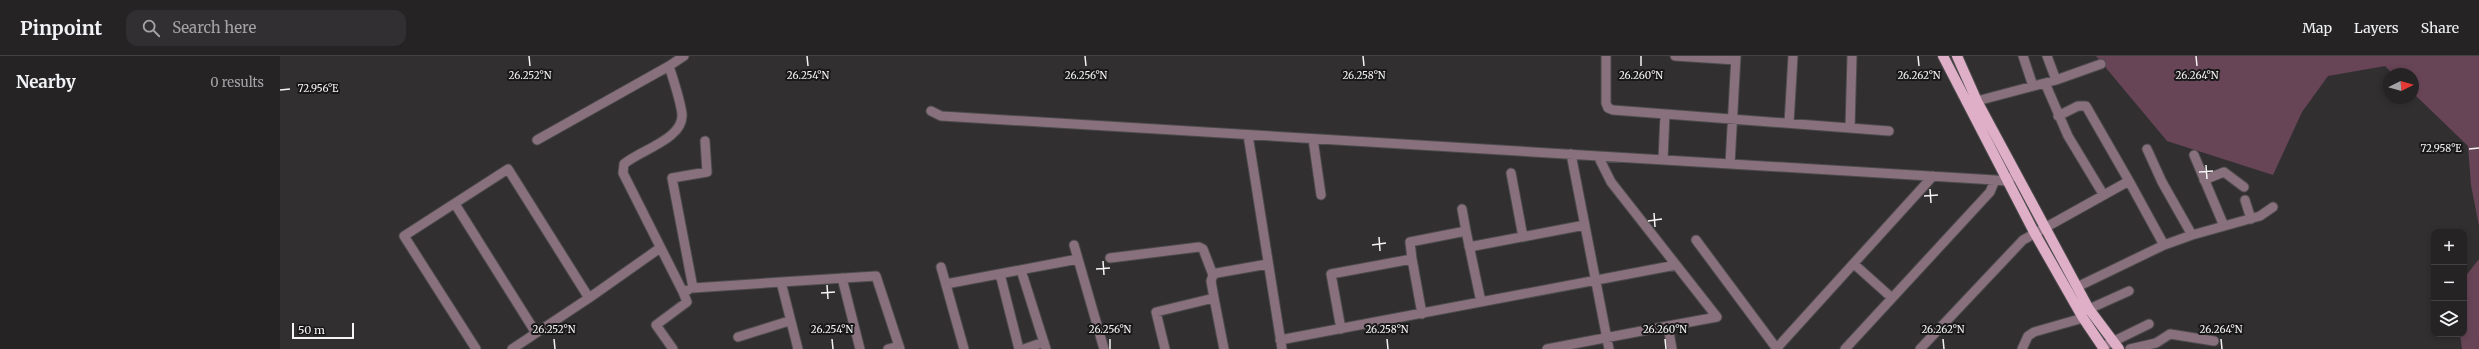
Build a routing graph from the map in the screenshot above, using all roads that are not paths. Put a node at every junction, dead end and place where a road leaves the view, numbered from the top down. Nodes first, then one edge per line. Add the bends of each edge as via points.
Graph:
1 (684, 56) edge
2 (1606, 56) edge
3 (1675, 56) edge
4 (1792, 56) edge
5 (1854, 56) edge
6 (1943, 56) edge
7 (1957, 56) edge
8 (2022, 56) edge
9 (2047, 56) edge
10 (1736, 58) edge
11 (2102, 64) dead end
12 (670, 66) junction
13 (2056, 80) junction
14 (2045, 83) junction
15 (2033, 86) junction
16 (1977, 101) junction
17 (931, 111) dead end
18 (1665, 114) junction
19 (2058, 116) junction
20 (1732, 118) junction
21 (1789, 123) junction
22 (1850, 128) junction
23 (1889, 131) dead end
24 (1248, 135) junction
25 (1313, 139) junction
26 (537, 140) dead end
27 (706, 141) dead end
28 (2147, 149) dead end
29 (1571, 154) junction
30 (2194, 155) dead end
31 (1598, 156) junction
32 (1663, 160) junction
33 (1730, 164) junction
34 (1511, 173) dead end
35 (2016, 175) junction
36 (1933, 176) junction
37 (1995, 180) junction
38 (2204, 180) junction
39 (2005, 181) junction
40 (2128, 181) junction
41 (2244, 187) dead end
42 (2103, 194) junction
43 (1321, 195) dead end
44 (2245, 200) dead end
45 (455, 204) junction
46 (2273, 207) dead end
47 (1462, 209) dead end
48 (2251, 219) junction
49 (1585, 225) junction
50 (2044, 226) junction
51 (2224, 226) junction
52 (1466, 231) junction
53 (2034, 232) junction
54 (2192, 236) junction
55 (1523, 237) junction
56 (1696, 240) dead end
57 (1074, 245) dead end
58 (2164, 245) junction
59 (660, 248) junction
60 (1469, 248) junction
61 (1078, 258) junction
62 (1110, 258) dead end
63 (1412, 259) junction
64 (1268, 264) junction
65 (1854, 264) junction
66 (1676, 265) junction
67 (942, 267) dead end
68 (1021, 270) junction
69 (1000, 274) junction
70 (1213, 275) junction
71 (842, 278) junction
72 (1595, 280) junction
73 (781, 282) junction
74 (946, 284) junction
75 (2077, 287) junction
76 (693, 288) junction
77 (2128, 290) dead end
78 (683, 292) junction
79 (589, 298) junction
80 (1214, 298) junction
81 (1892, 298) junction
82 (1481, 302) junction
83 (2090, 309) junction
84 (1422, 314) junction
85 (2083, 318) junction
86 (790, 321) junction
87 (2149, 324) dead end
88 (1668, 326) junction
89 (1341, 329) junction
90 (536, 333) junction
91 (738, 337) dead end
92 (1606, 337) junction
93 (2214, 341) dead end
94 (1281, 344) edge
95 (1045, 345) edge
96 (2116, 346) edge
97 (900, 347) edge
98 (1221, 348) edge
99 (2103, 348) edge
100 (476, 349) edge
101 (512, 349) edge
102 (673, 349) edge
103 (798, 349) edge
104 (860, 349) edge
105 (888, 349) edge
106 (964, 349) edge
107 (1019, 349) edge
108 (1024, 349) edge
109 (1104, 349) edge
110 (1165, 349) edge
111 (1547, 349) edge
112 (1608, 349) edge
113 (1672, 349) edge
114 (1777, 349) edge
115 (1845, 349) edge
116 (1920, 349) edge
117 (2022, 349) edge
118 (2130, 349) edge

1 - 12 street
2 - 18 street via 1608,108
3 - 10 street
4 - 21 street
5 - 22 street
6 - 39 main road
7 - 16 main road
8 - 15 street
9 - 13 street
10 - 20 street
11 - 13 street
12 - 26 street
12 - 59 street via 682,123 676,134 624,164 623,173
13 - 14 street
14 - 15 street
14 - 19 street
15 - 16 street
16 - 35 main road
17 - 24 street via 941,116
18 - 20 street
18 - 32 street
19 - 40 street via 2078,106 2086,106
19 - 42 street
20 - 21 street
20 - 33 street
21 - 22 street
22 - 23 street
24 - 25 street
24 - 64 street
25 - 29 street
25 - 43 street
27 - 76 street via 706,172 672,178
28 - 54 street
29 - 31 street
29 - 49 street
30 - 38 street
31 - 32 street
31 - 66 street via 1611,182
32 - 33 street
33 - 36 street
34 - 55 street
35 - 39 street
35 - 50 main road
36 - 37 street
36 - 65 street
37 - 39 street
37 - 81 street via 1990,192
38 - 41 street via 2224,172
38 - 51 street
39 - 53 main road
40 - 42 street
40 - 58 street
42 - 50 street
44 - 48 street
45 - 79 street via 508,169
45 - 90 street
45 - 100 street via 404,236
46 - 48 street
47 - 52 street
48 - 51 street
49 - 55 street
49 - 72 street
50 - 53 street
50 - 75 main road
51 - 54 street
52 - 60 street
52 - 63 street via 1410,242
53 - 85 main road
53 - 116 street via 2023,240
54 - 58 street
55 - 60 street
56 - 114 street
57 - 61 street
58 - 75 street
59 - 78 street
59 - 79 street
60 - 82 street
61 - 68 street
61 - 109 street
62 - 70 street via 1199,247 1203,250
63 - 84 street
63 - 89 street via 1331,274
64 - 70 street
64 - 94 street
65 - 81 street
65 - 114 street
66 - 72 street
66 - 88 street via 1717,317
67 - 74 street
68 - 69 street
68 - 95 street
69 - 74 street
69 - 107 street
70 - 80 street via 1211,281
71 - 73 street
71 - 97 street via 876,276
71 - 104 street
72 - 82 street
72 - 92 street
73 - 76 street
73 - 86 street
74 - 106 street
75 - 83 main road
76 - 78 street
77 - 83 street
78 - 102 street via 687,302 656,325
79 - 90 street
80 - 98 street
80 - 110 street via 1156,312
81 - 115 street
82 - 84 street
83 - 96 main road
84 - 89 street
85 - 99 main road
85 - 117 street via 2034,332 2028,336
86 - 91 street
86 - 103 street
87 - 96 street
88 - 92 street
88 - 113 street
89 - 94 street
90 - 101 street
92 - 111 street
92 - 112 street
93 - 118 street via 2170,334 2156,343
95 - 108 street
96 - 99 street
97 - 105 street

